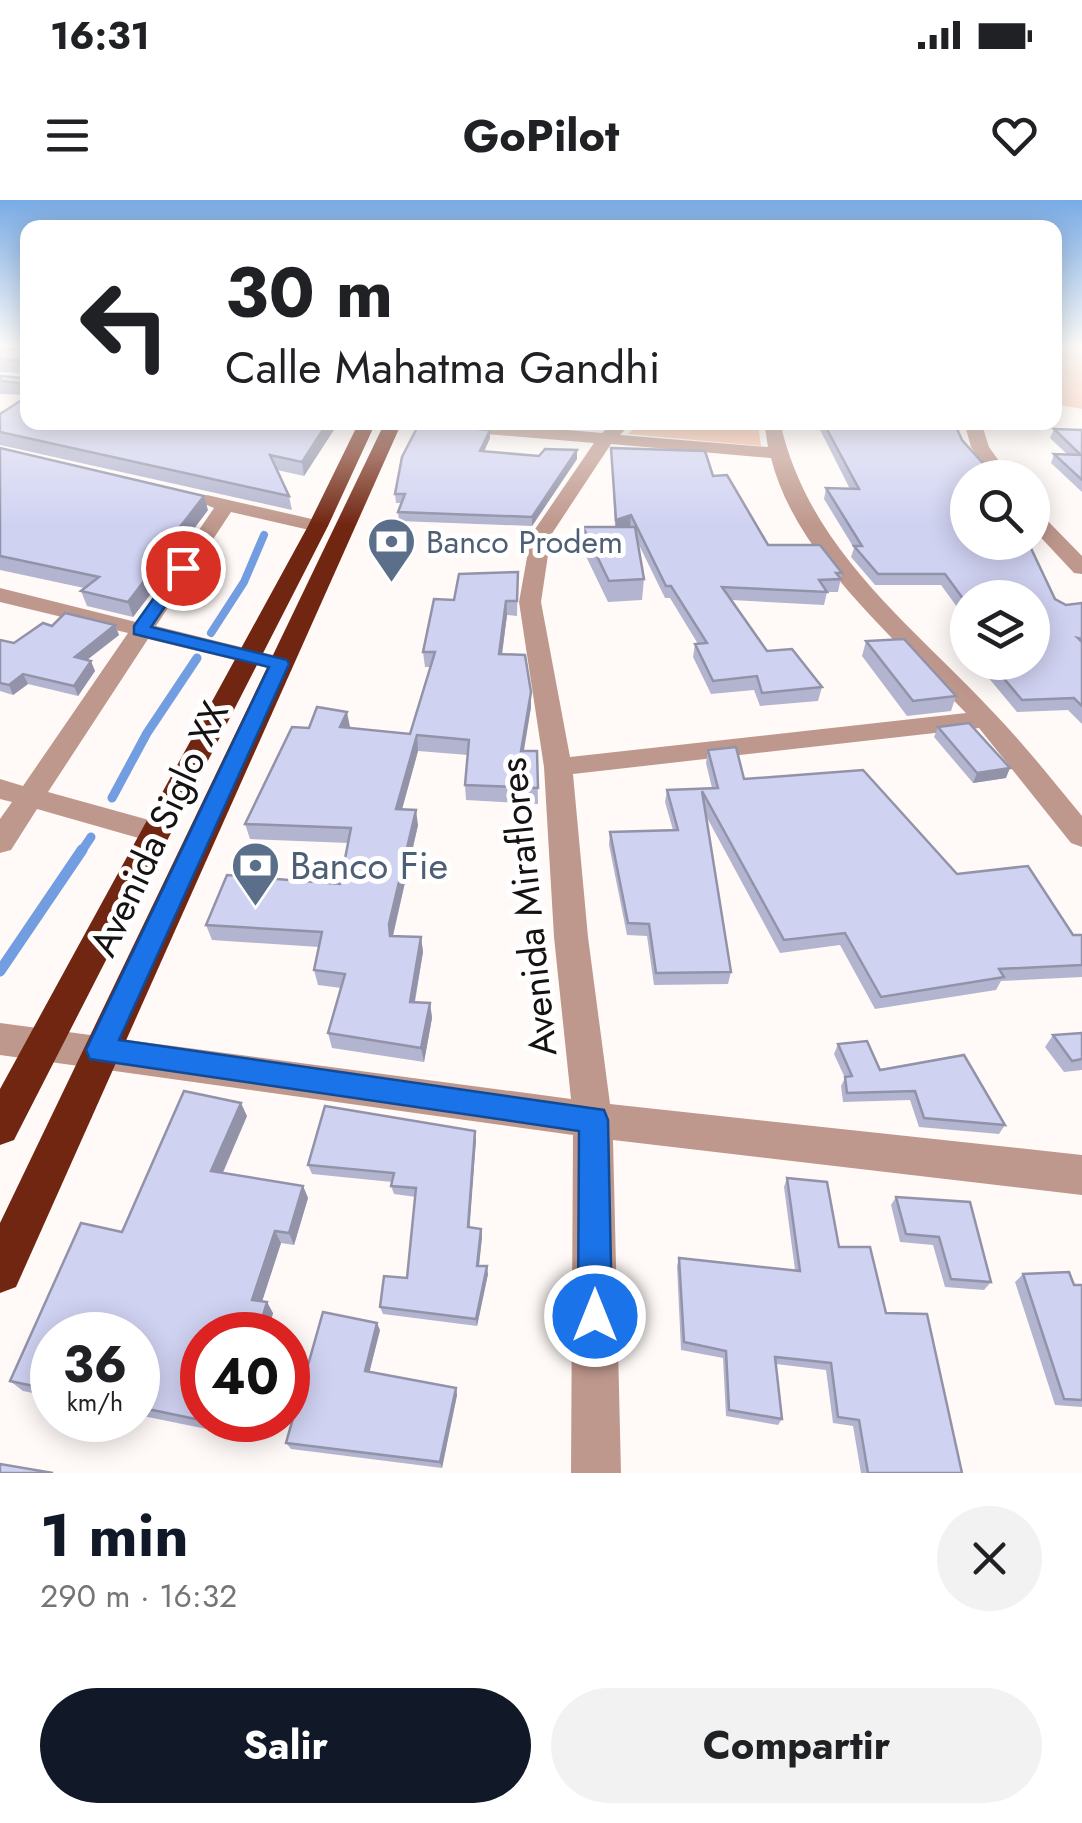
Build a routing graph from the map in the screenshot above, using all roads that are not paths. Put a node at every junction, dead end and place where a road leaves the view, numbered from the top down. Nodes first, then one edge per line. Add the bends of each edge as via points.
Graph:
1 (364, 430) edge
2 (390, 430) edge
3 (773, 430) edge
4 (975, 430) edge
5 (615, 431) edge
6 (774, 452) junction
7 (989, 460) edge
8 (188, 496) edge
9 (226, 505) junction
10 (318, 526) junction
11 (1050, 535) edge
12 (1082, 568) edge
13 (0, 594) edge
14 (140, 630) junction
15 (248, 656) junction
16 (280, 664) junction
17 (985, 719) junction
18 (558, 768) junction
19 (0, 789) edge
20 (32, 798) junction
21 (156, 832) junction
22 (1082, 836) edge
23 (0, 842) edge
24 (0, 1038) edge
25 (42, 1044) junction
26 (100, 1050) junction
27 (594, 1120) junction
28 (0, 1127) edge
29 (1082, 1175) edge
30 (0, 1271) edge
31 (596, 1473) edge

1 - 10 highway, Avenida Siglo XX
2 - 16 highway, Avenida Siglo XX
3 - 6 street
4 - 7 street
5 - 6 street
5 - 18 street, Avenida Miraflores via 541,535 530,602
6 - 17 street via 794,500 829,551
8 - 9 street
9 - 10 street
9 - 14 street
10 - 15 highway, Avenida Siglo XX
11 - 12 street
13 - 14 street
14 - 15 street
14 - 20 street
15 - 16 street
15 - 21 highway, Avenida Siglo XX
16 - 26 highway, Avenida Siglo XX
17 - 18 street
17 - 22 street
18 - 27 street, Avenida Miraflores
19 - 20 street
20 - 21 street
20 - 23 street
21 - 25 highway, Avenida Siglo XX
24 - 25 street
25 - 26 street
25 - 28 highway, Avenida Siglo XX
26 - 27 street
26 - 30 highway, Avenida Siglo XX
27 - 29 street
27 - 31 street, Avenida Miraflores

